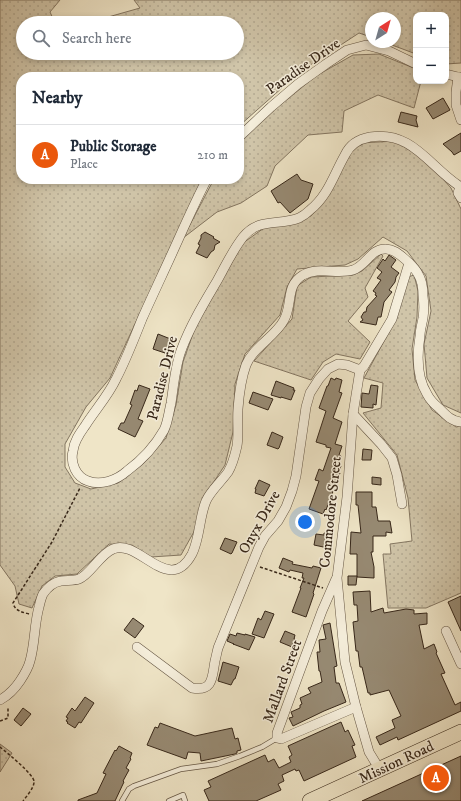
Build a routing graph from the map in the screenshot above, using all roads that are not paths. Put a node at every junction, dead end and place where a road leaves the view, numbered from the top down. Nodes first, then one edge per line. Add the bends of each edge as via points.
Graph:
1 (413, 63) edge
2 (449, 75) edge
3 (460, 77) edge
4 (461, 120) edge
5 (244, 132) edge
6 (204, 184) edge
7 (460, 187) edge
8 (461, 198) edge
9 (409, 264) junction
10 (360, 370) junction
11 (353, 414) junction
12 (461, 422) edge
13 (402, 504) dead end
14 (337, 578) junction
15 (446, 631) dead end
16 (137, 647) dead end
17 (461, 664) edge
18 (0, 700) edge
19 (356, 707) junction
20 (461, 732) edge
21 (277, 738) junction
22 (380, 770) junction
23 (122, 801) edge
24 (169, 801) edge
25 (185, 801) edge
26 (310, 801) edge

1 - 5 street, Paradise Drive via 389,51 366,45 347,50 298,84
2 - 3 street
3 - 4 street via 456,104
6 - 7 street, Paradise Drive via 118,376 77,437 72,451 72,464 84,480 102,483 113,480 148,453 164,429 169,415 181,349 234,250 252,229 262,224 298,218 319,203 346,152 354,143 376,136 391,137 407,143
7 - 8 street via 458,193
9 - 10 street, Commodore Street via 392,319
9 - 12 street via 419,275 423,288 423,318 418,352 419,370 424,387 432,401 450,419
9 - 18 street via 401,255 386,249 377,251 359,268 349,272 311,272 301,276 290,292 285,318 249,358 240,389 238,443 234,458 228,471 209,495 197,539 187,561 181,568 172,571 133,552 122,548 113,549 82,578 60,581 52,585 43,594 27,670 11,694
10 - 11 street, Commodore Street
10 - 16 street, Onyx Drive via 338,364 328,370 310,393 292,492 286,507 259,546 251,564 218,648 214,676 207,687 192,688
11 - 13 street via 392,458
11 - 14 street, Commodore Street via 347,497
14 - 19 street, Commodore Street via 345,662
14 - 21 street, Mallard Street via 322,611
15 - 17 street
19 - 21 street, Mallard Street via 281,739
19 - 22 street, Commodore Street via 369,752
20 - 22 main road, Mission Road
21 - 23 lane via 262,748 218,764 181,769 134,786 129,789
22 - 26 main road, Mission Road
24 - 25 lane via 183,795

